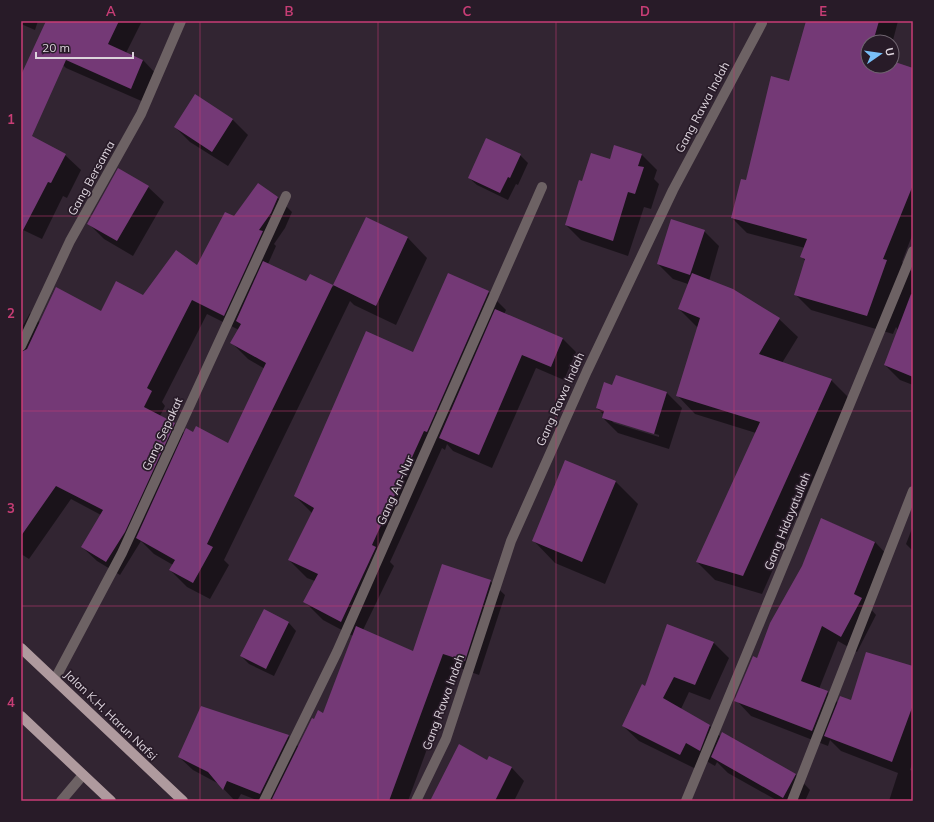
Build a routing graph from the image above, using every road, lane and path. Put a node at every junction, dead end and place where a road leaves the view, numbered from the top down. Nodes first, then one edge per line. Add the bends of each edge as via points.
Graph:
1 (181, 21) edge
2 (762, 23) dead end
3 (542, 187) dead end
4 (286, 196) dead end
5 (913, 251) edge
6 (21, 346) edge
7 (913, 491) edge
8 (21, 648) edge
9 (55, 680) junction
10 (21, 716) edge
11 (83, 775) junction
12 (62, 801) edge
13 (111, 801) edge
14 (183, 801) edge
15 (264, 801) edge
16 (416, 801) edge
17 (686, 801) edge
18 (792, 801) edge

1 - 6 street, Gang Bersama via 141,114 70,241
2 - 16 street, Gang Rawa Indah via 673,190 587,371 511,541 449,732
3 - 15 street, Gang An-Nur via 337,652
4 - 9 street, Gang Sepakat via 122,554
5 - 17 street, Gang Hidayatullah
7 - 18 street
8 - 9 main road, Jalan K.H. Harun Nafsi
9 - 14 main road, Jalan K.H. Harun Nafsi
10 - 11 main road
11 - 12 street
11 - 13 main road

